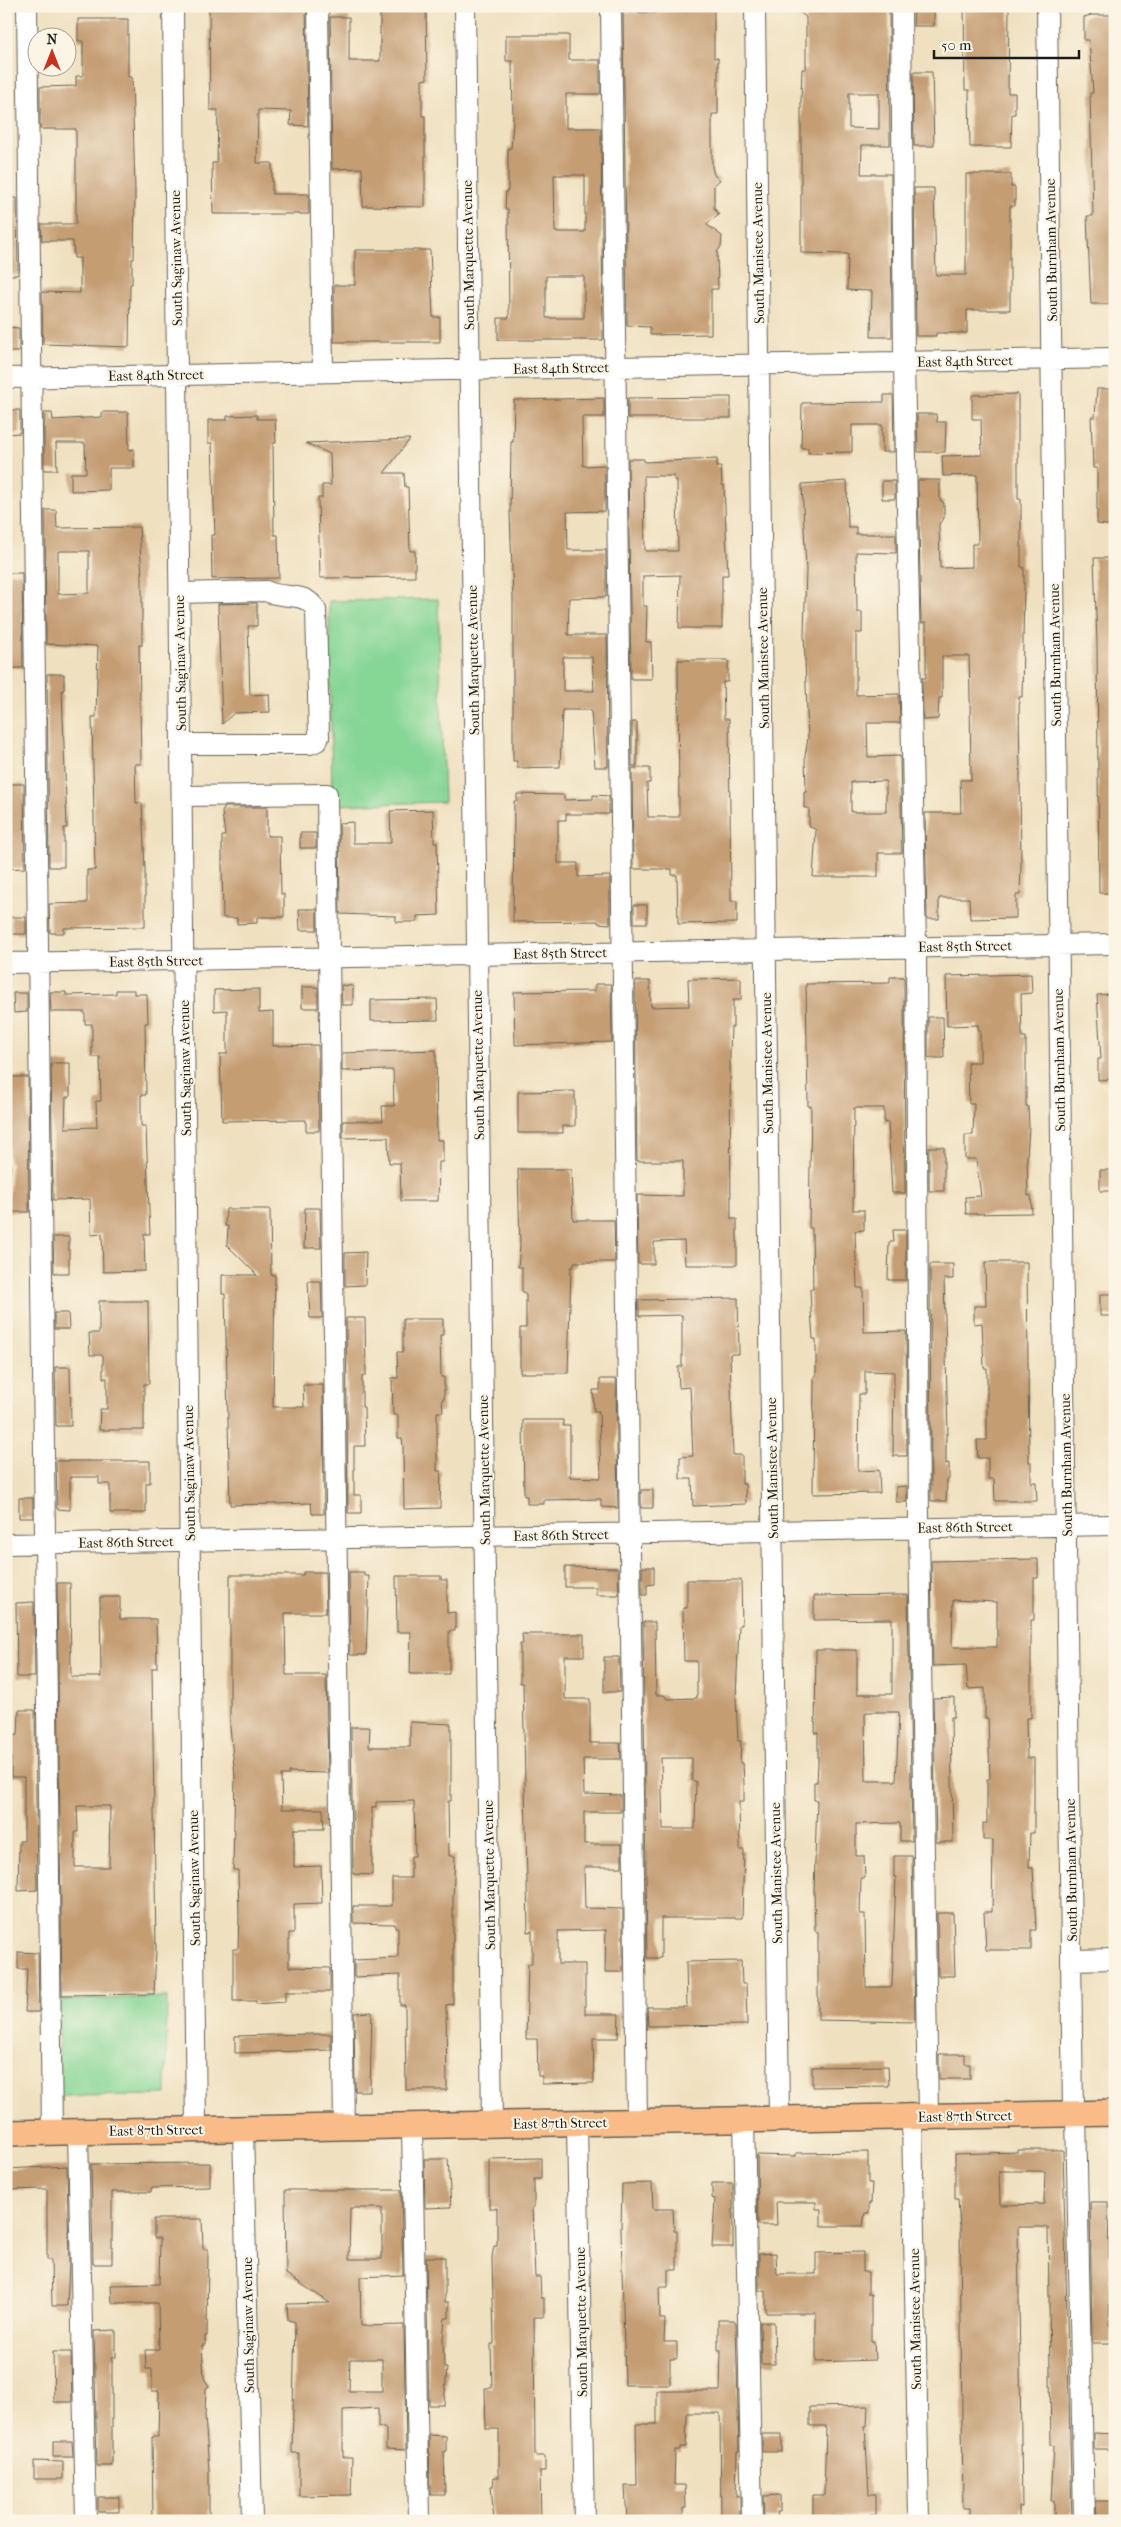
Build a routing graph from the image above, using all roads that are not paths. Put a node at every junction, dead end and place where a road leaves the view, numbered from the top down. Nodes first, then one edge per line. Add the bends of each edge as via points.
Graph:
1 (26, 6) edge
2 (173, 6) edge
3 (318, 6) edge
4 (465, 6) edge
5 (611, 6) edge
6 (755, 6) edge
7 (901, 6) edge
8 (1047, 6) edge
9 (1115, 358) edge
10 (1052, 359) junction
11 (904, 362) junction
12 (759, 364) junction
13 (615, 367) junction
14 (469, 370) junction
15 (323, 372) junction
16 (177, 375) junction
17 (31, 377) junction
18 (6, 378) edge
19 (179, 593) junction
20 (181, 744) junction
21 (182, 796) junction
22 (1115, 944) edge
23 (1058, 945) junction
24 (916, 948) junction
25 (766, 950) junction
26 (623, 952) junction
27 (477, 955) junction
28 (330, 957) junction
29 (183, 960) junction
30 (38, 962) junction
31 (6, 963) edge
32 (1115, 1525) edge
33 (1067, 1526) junction
34 (919, 1528) junction
35 (773, 1531) junction
36 (630, 1534) junction
37 (484, 1536) junction
38 (336, 1539) junction
39 (190, 1541) junction
40 (6, 1544) edge
41 (45, 1544) junction
42 (1115, 1959) edge
43 (1072, 1960) junction
44 (1115, 2113) edge
45 (1074, 2114) junction
46 (920, 2116) junction
47 (779, 2119) junction
48 (744, 2120) junction
49 (637, 2121) junction
50 (577, 2123) junction
51 (492, 2124) junction
52 (412, 2126) junction
53 (344, 2127) junction
54 (243, 2128) junction
55 (196, 2129) junction
56 (78, 2131) junction
57 (52, 2132) junction
58 (6, 2133) edge
59 (86, 2521) edge
60 (252, 2521) edge
61 (419, 2521) edge
62 (584, 2521) edge
63 (752, 2521) edge
64 (919, 2521) edge
65 (1084, 2521) edge

1 - 17 street
2 - 16 street, South Saginaw Avenue
3 - 15 street
4 - 14 street, South Marquette Avenue
5 - 13 street
6 - 12 street, South Manistee Avenue
7 - 11 street, South Manistee Avenue
8 - 10 street, South Burnham Avenue
9 - 10 street, East 84th Street
10 - 11 street, East 84th Street
10 - 23 street, South Burnham Avenue
11 - 12 street, East 84th Street
11 - 24 street, South Manistee Avenue
12 - 13 street, East 84th Street
12 - 25 street, South Manistee Avenue
13 - 14 street, East 84th Street
13 - 26 street
14 - 15 street, East 84th Street
14 - 27 street, South Marquette Avenue
15 - 16 street, East 84th Street
16 - 17 street, East 84th Street
16 - 19 street, South Saginaw Avenue
17 - 18 street, East 84th Street
17 - 30 street
19 - 20 street, South Saginaw Avenue
19 - 20 street via 266,592 276,597 298,596 312,603 316,610 319,737 310,744
20 - 21 street, South Saginaw Avenue
21 - 28 street via 327,794
21 - 29 street, South Saginaw Avenue
22 - 23 street, East 85th Street
23 - 24 street, East 85th Street
23 - 33 street, South Burnham Avenue
24 - 25 street, East 85th Street
24 - 34 street, South Manistee Avenue
25 - 26 street, East 85th Street
25 - 35 street, South Manistee Avenue
26 - 27 street, East 85th Street
26 - 36 street
27 - 28 street, East 85th Street
27 - 37 street, South Marquette Avenue
28 - 29 street, East 85th Street
28 - 38 street
29 - 30 street, East 85th Street
29 - 39 street, South Saginaw Avenue
30 - 31 street, East 85th Street
30 - 41 street
32 - 33 street, East 86th Street
33 - 34 street, East 86th Street
33 - 43 street, South Burnham Avenue
34 - 35 street, East 86th Street
34 - 46 street, South Manistee Avenue
35 - 36 street, East 86th Street
35 - 47 street, South Manistee Avenue
36 - 37 street, East 86th Street
36 - 49 street
37 - 38 street, East 86th Street
37 - 51 street, South Marquette Avenue
38 - 39 street, East 86th Street
38 - 53 street
39 - 41 street, East 86th Street
39 - 55 street, South Saginaw Avenue
40 - 41 street, East 86th Street
41 - 57 street
42 - 43 street
43 - 45 street, South Burnham Avenue
44 - 45 main road, East 87th Street
45 - 46 main road, East 87th Street
45 - 65 street, South Burnham Avenue
46 - 47 main road, East 87th Street
46 - 64 street, South Manistee Avenue
47 - 48 main road, East 87th Street
48 - 49 main road, East 87th Street
48 - 63 street
49 - 50 main road, East 87th Street
50 - 51 main road, East 87th Street
50 - 62 street, South Marquette Avenue
51 - 52 main road, East 87th Street
52 - 53 main road, East 87th Street
52 - 61 street
53 - 54 main road, East 87th Street
54 - 55 main road, East 87th Street
54 - 60 street, South Saginaw Avenue
55 - 56 main road, East 87th Street
56 - 57 main road, East 87th Street
56 - 59 street
57 - 58 main road, East 87th Street

